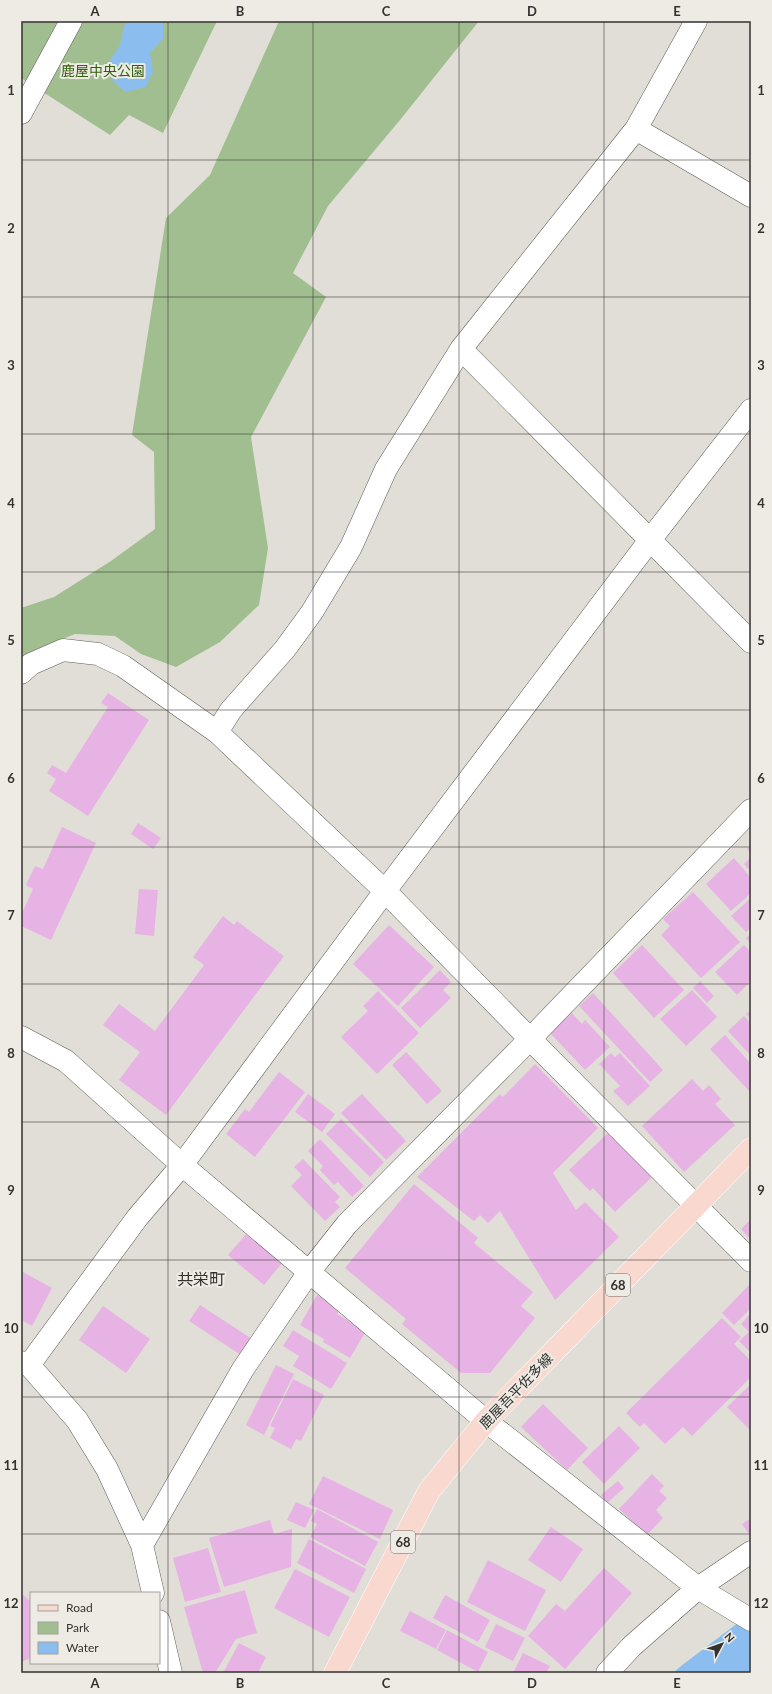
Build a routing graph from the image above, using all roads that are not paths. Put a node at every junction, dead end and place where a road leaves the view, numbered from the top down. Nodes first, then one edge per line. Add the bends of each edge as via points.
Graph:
1 (70, 21) edge
2 (696, 21) edge
3 (21, 113) edge
4 (636, 129) junction
5 (751, 196) edge
6 (461, 349) junction
7 (751, 410) edge
8 (650, 540) junction
9 (751, 642) edge
10 (21, 673) edge
11 (216, 732) junction
12 (751, 810) edge
13 (385, 891) junction
14 (21, 1037) edge
15 (530, 1040) junction
16 (751, 1150) edge
17 (182, 1165) junction
18 (696, 1206) junction
19 (751, 1261) edge
20 (309, 1272) junction
21 (25, 1364) edge
22 (486, 1421) junction
23 (142, 1545) junction
24 (751, 1552) edge
25 (703, 1591) junction
26 (153, 1592) edge
27 (751, 1620) edge
28 (160, 1626) edge
29 (171, 1673) edge
30 (335, 1673) edge
31 (607, 1673) edge

1 - 3 street
2 - 4 street
4 - 5 street
4 - 6 street
6 - 8 street
6 - 11 street via 386,469 351,547 312,612 285,649 231,710
7 - 8 street
8 - 9 street
8 - 13 street
10 - 11 street via 31,664 63,650 98,654 124,666
11 - 13 street
12 - 15 street
13 - 15 street
13 - 17 street
14 - 17 street via 66,1061
15 - 18 street
15 - 20 street via 347,1224
16 - 18 main road, 鹿屋吾平佐多線 / 68
17 - 20 street
17 - 21 street via 137,1218
18 - 19 street
18 - 22 main road, 鹿屋吾平佐多線 / 68
20 - 22 street
20 - 23 street via 243,1369
21 - 23 street via 77,1420 107,1469
22 - 25 street
22 - 30 main road, 鹿屋吾平佐多線 / 68 via 429,1491
23 - 26 street
24 - 25 street
25 - 27 street
25 - 31 street via 632,1646
28 - 29 street

